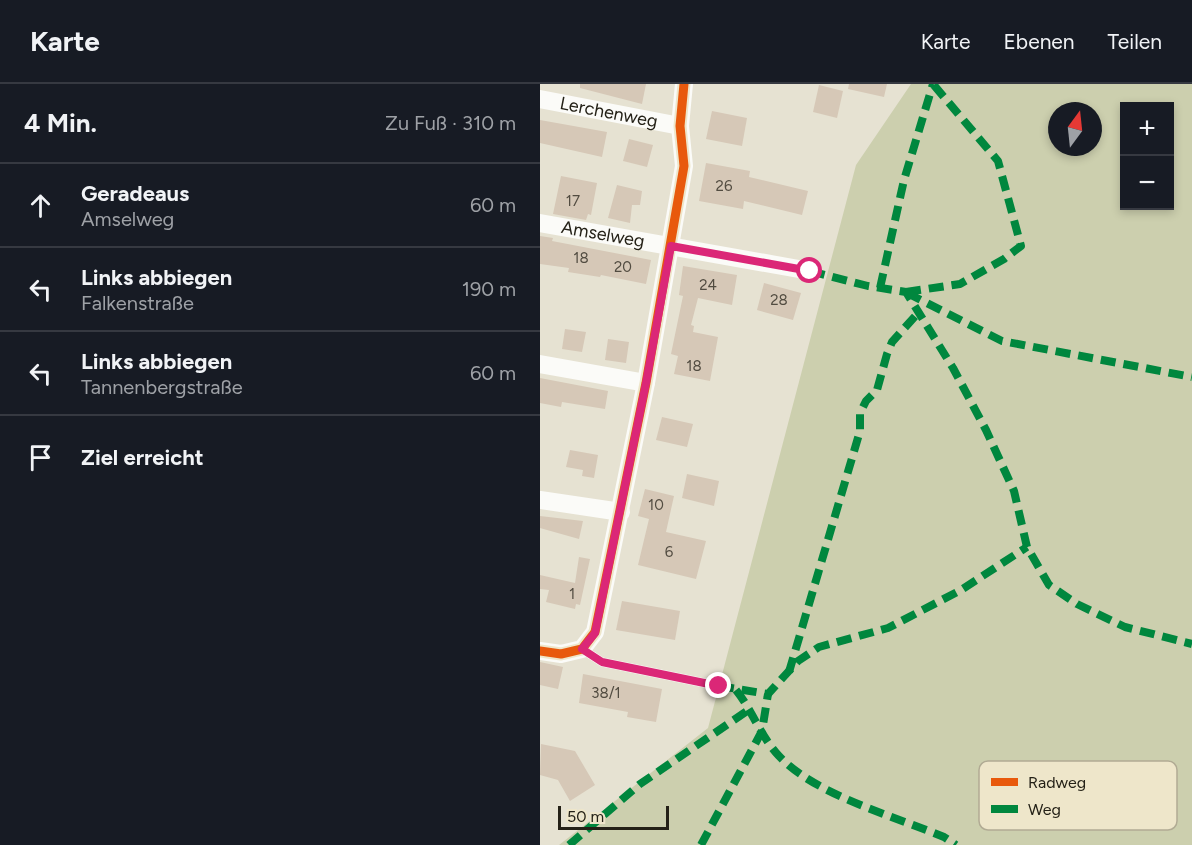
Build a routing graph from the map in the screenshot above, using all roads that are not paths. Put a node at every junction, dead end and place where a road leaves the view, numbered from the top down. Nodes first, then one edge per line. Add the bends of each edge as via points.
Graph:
1 (684, 84) edge
2 (540, 99) edge
3 (680, 126) junction
4 (540, 223) edge
5 (671, 246) junction
6 (810, 271) dead end
7 (540, 364) edge
8 (646, 383) junction
9 (540, 500) edge
10 (621, 512) junction
11 (582, 649) junction
12 (540, 651) edge
13 (719, 686) dead end

1 - 3 street
2 - 3 street, Lerchenweg
3 - 5 street via 684,166
4 - 5 street, Amselweg
5 - 6 street, Amselweg
5 - 8 street
7 - 8 street
8 - 10 street
9 - 10 street
10 - 11 street via 595,633
11 - 12 street via 561,654
11 - 13 lane via 602,662

